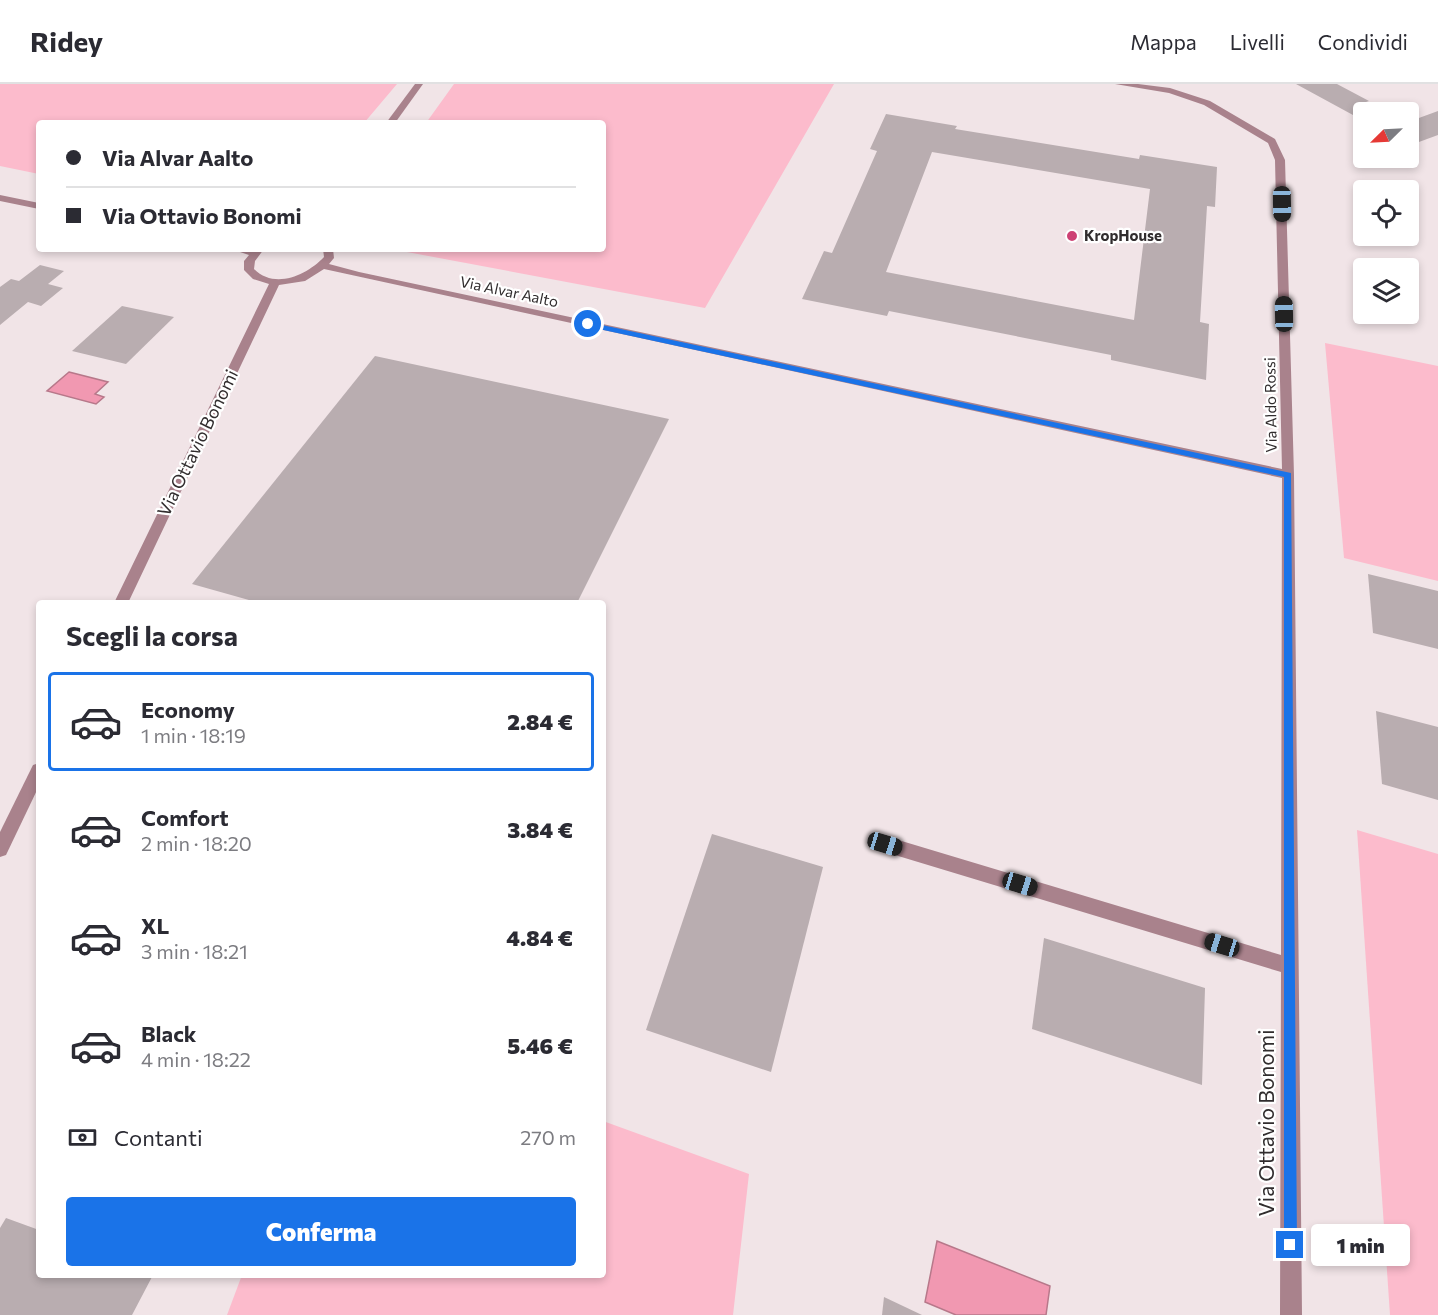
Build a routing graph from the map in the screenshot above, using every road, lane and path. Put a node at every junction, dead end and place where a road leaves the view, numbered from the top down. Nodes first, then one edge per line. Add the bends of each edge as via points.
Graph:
1 (419, 84) edge
2 (1119, 84) edge
3 (392, 120) edge
4 (0, 198) edge
5 (36, 205) edge
6 (256, 252) edge
7 (328, 252) edge
8 (324, 266) junction
9 (275, 283) junction
10 (1288, 475) junction
11 (122, 600) edge
12 (36, 776) edge
13 (885, 844) dead end
14 (0, 849) edge
15 (1289, 966) junction
16 (1291, 1315) edge

1 - 3 street
2 - 10 street, Via Aldo Rossi via 1170,91 1207,103 1272,141 1280,160
4 - 5 street
6 - 9 street via 248,266 250,273
7 - 8 street
8 - 9 street via 303,279
8 - 10 street, Via Alvar Aalto
9 - 11 street, Via Ottavio Bonomi
10 - 15 street, Via Ottavio Bonomi
12 - 14 street
13 - 15 street
15 - 16 street, Via Ottavio Bonomi

